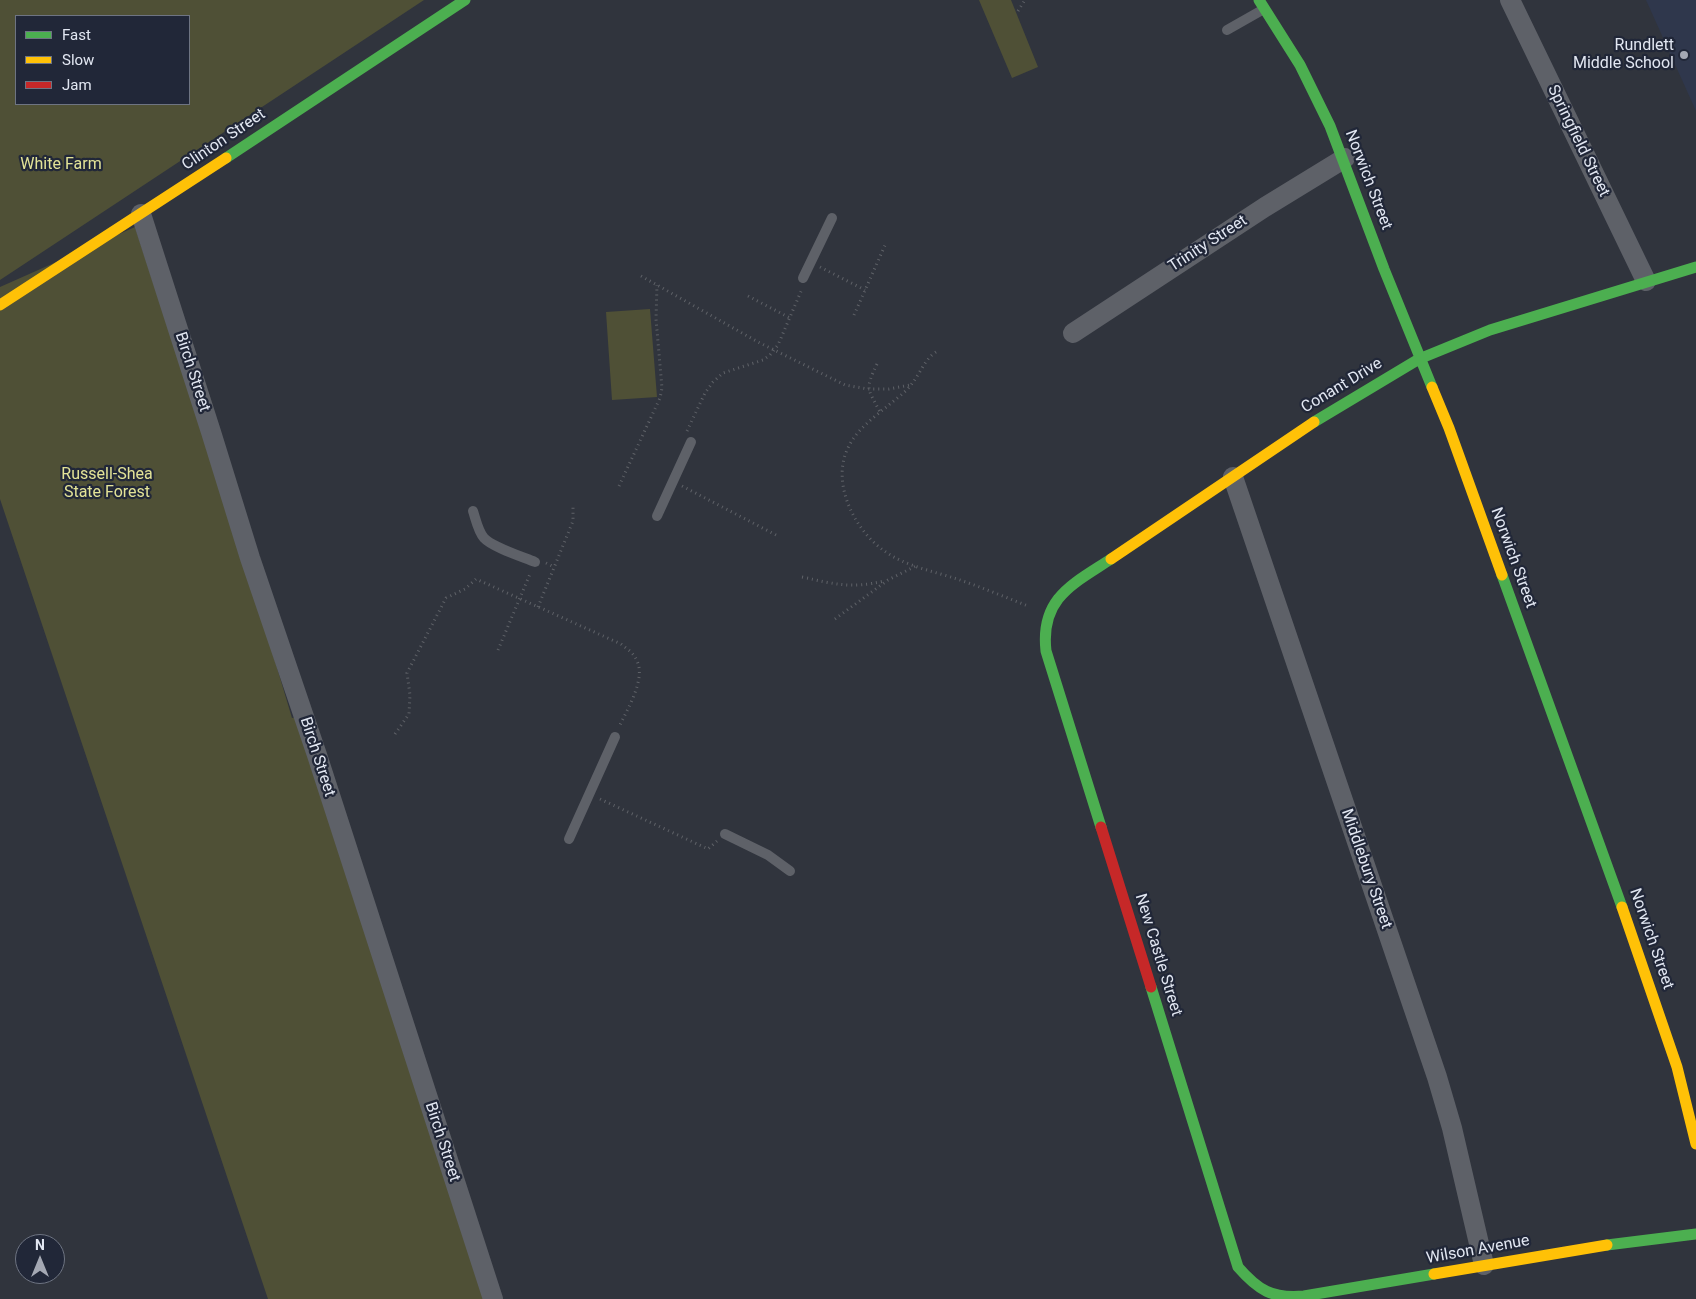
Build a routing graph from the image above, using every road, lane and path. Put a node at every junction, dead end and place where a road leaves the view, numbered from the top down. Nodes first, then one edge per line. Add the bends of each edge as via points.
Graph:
1 (465, 0) edge
2 (1025, 0) edge
3 (1510, 0) edge
4 (1262, 4) edge
5 (1018, 11) dead end
6 (1227, 30) dead end
7 (1344, 158) junction
8 (141, 214) junction
9 (832, 218) dead end
10 (886, 243) dead end
11 (811, 262) junction
12 (1696, 267) edge
13 (641, 276) dead end
14 (803, 278) joint
15 (1646, 281) junction
16 (656, 285) junction
17 (865, 290) junction
18 (748, 296) dead end
19 (0, 305) edge
20 (854, 316) dead end
21 (790, 318) junction
22 (1073, 333) dead end
23 (774, 350) junction
24 (936, 352) dead end
25 (1419, 359) junction
26 (877, 364) dead end
27 (912, 385) junction
28 (868, 389) junction
29 (880, 412) junction
30 (691, 442) joint
31 (1233, 477) junction
32 (673, 481) junction
33 (619, 486) dead end
34 (573, 505) dead end
35 (473, 511) dead end
36 (657, 516) dead end
37 (776, 535) dead end
38 (535, 562) dead end
39 (916, 566) junction
40 (802, 577) dead end
41 (888, 580) junction
42 (526, 581) dead end
43 (519, 598) junction
44 (538, 607) junction
45 (1048, 614) junction
46 (835, 619) dead end
47 (498, 650) dead end
48 (395, 734) dead end
49 (615, 737) joint
50 (589, 794) junction
51 (725, 834) joint
52 (569, 839) dead end
53 (790, 871) dead end
54 (1696, 1144) edge
55 (1696, 1234) edge
56 (1484, 1265) junction
57 (1267, 1292) joint
58 (493, 1299) edge

1 - 8 street, Clinton Street
2 - 5 path
3 - 15 street, Springfield Street
4 - 6 lane
4 - 7 street, Norwich Street via 1313,88
7 - 22 street, Trinity Street
7 - 25 street, Norwich Street
8 - 19 street, Clinton Street
8 - 58 street, Birch Street
9 - 11 lane
10 - 17 path
11 - 14 lane
11 - 17 path
12 - 15 street, Conant Drive
13 - 16 path
14 - 21 path via 802,290
15 - 25 street, Conant Drive via 1490,330
16 - 23 path
16 - 33 path via 662,388
17 - 20 path
18 - 21 path
21 - 23 path
23 - 28 path via 845,385
23 - 30 path via 763,360 723,373 713,382 687,431
24 - 27 path via 929,356
25 - 31 street, Conant Drive via 1308,425
25 - 54 street, Norwich Street via 1449,428 1642,962 1677,1068
26 - 28 path
27 - 28 path
27 - 29 path
28 - 29 path
29 - 39 path via 863,427 847,450 841,480 844,493 871,540 884,551
30 - 32 lane
31 - 45 street, Conant Drive via 1072,585
31 - 56 street, Middlebury Street via 1436,1077 1452,1128
32 - 36 lane
32 - 37 path
34 - 44 path via 573,521
35 - 38 lane via 484,538
39 - 41 path
39 - 45 path
40 - 41 path via 852,586
41 - 46 path
42 - 43 path
43 - 44 path
43 - 47 path
43 - 48 path via 476,579 465,589 446,598 407,673 409,714
44 - 49 path via 621,644 638,661 638,685
45 - 57 street, New Castle Street via 1043,633 1046,651 1238,1267 1251,1282
49 - 50 lane
50 - 51 path via 708,849
50 - 52 lane
51 - 53 lane via 768,855
55 - 56 street, Wilson Avenue via 1588,1247
56 - 57 street, Wilson Avenue via 1322,1294 1285,1298

